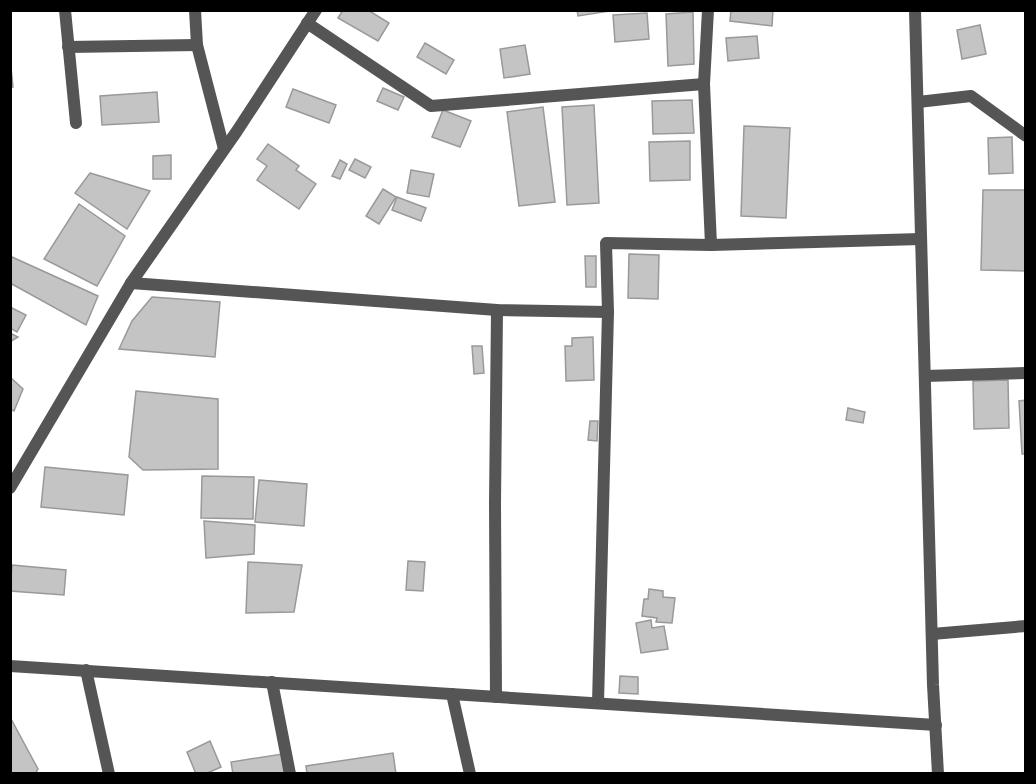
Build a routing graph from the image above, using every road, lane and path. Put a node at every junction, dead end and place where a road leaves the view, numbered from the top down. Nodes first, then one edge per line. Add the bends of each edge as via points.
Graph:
1 (65, 10) edge
2 (195, 10) edge
3 (316, 10) edge
4 (708, 10) edge
5 (915, 10) edge
6 (307, 23) junction
7 (197, 45) junction
8 (68, 46) junction
9 (704, 84) junction
10 (918, 102) junction
11 (76, 123) dead end
12 (1026, 136) edge
13 (224, 149) junction
14 (921, 239) junction
15 (711, 245) junction
16 (131, 283) junction
17 (497, 310) junction
18 (608, 312) junction
19 (1026, 373) edge
20 (925, 376) junction
21 (10, 488) edge
22 (1026, 626) edge
23 (932, 634) junction
24 (10, 666) edge
25 (86, 670) junction
26 (272, 682) junction
27 (452, 694) junction
28 (496, 697) junction
29 (598, 703) junction
30 (936, 725) junction
31 (109, 774) edge
32 (290, 774) edge
33 (470, 774) edge
34 (938, 774) edge

1 - 8 street
2 - 7 street
3 - 6 street
4 - 9 street
5 - 10 street
6 - 9 street via 431,106
6 - 13 street
7 - 8 street
7 - 13 street
8 - 11 street
9 - 15 street
10 - 12 street via 971,96
10 - 14 street
13 - 16 street
14 - 15 street
14 - 20 street
15 - 18 street via 606,243
16 - 17 street
16 - 21 street
17 - 18 street
17 - 28 street
18 - 29 street
19 - 20 street
20 - 23 street
22 - 23 street
23 - 30 street
24 - 25 street
25 - 26 street
25 - 31 street
26 - 27 street
26 - 32 street
27 - 28 street
27 - 33 street
28 - 29 street
29 - 30 street
30 - 34 street

